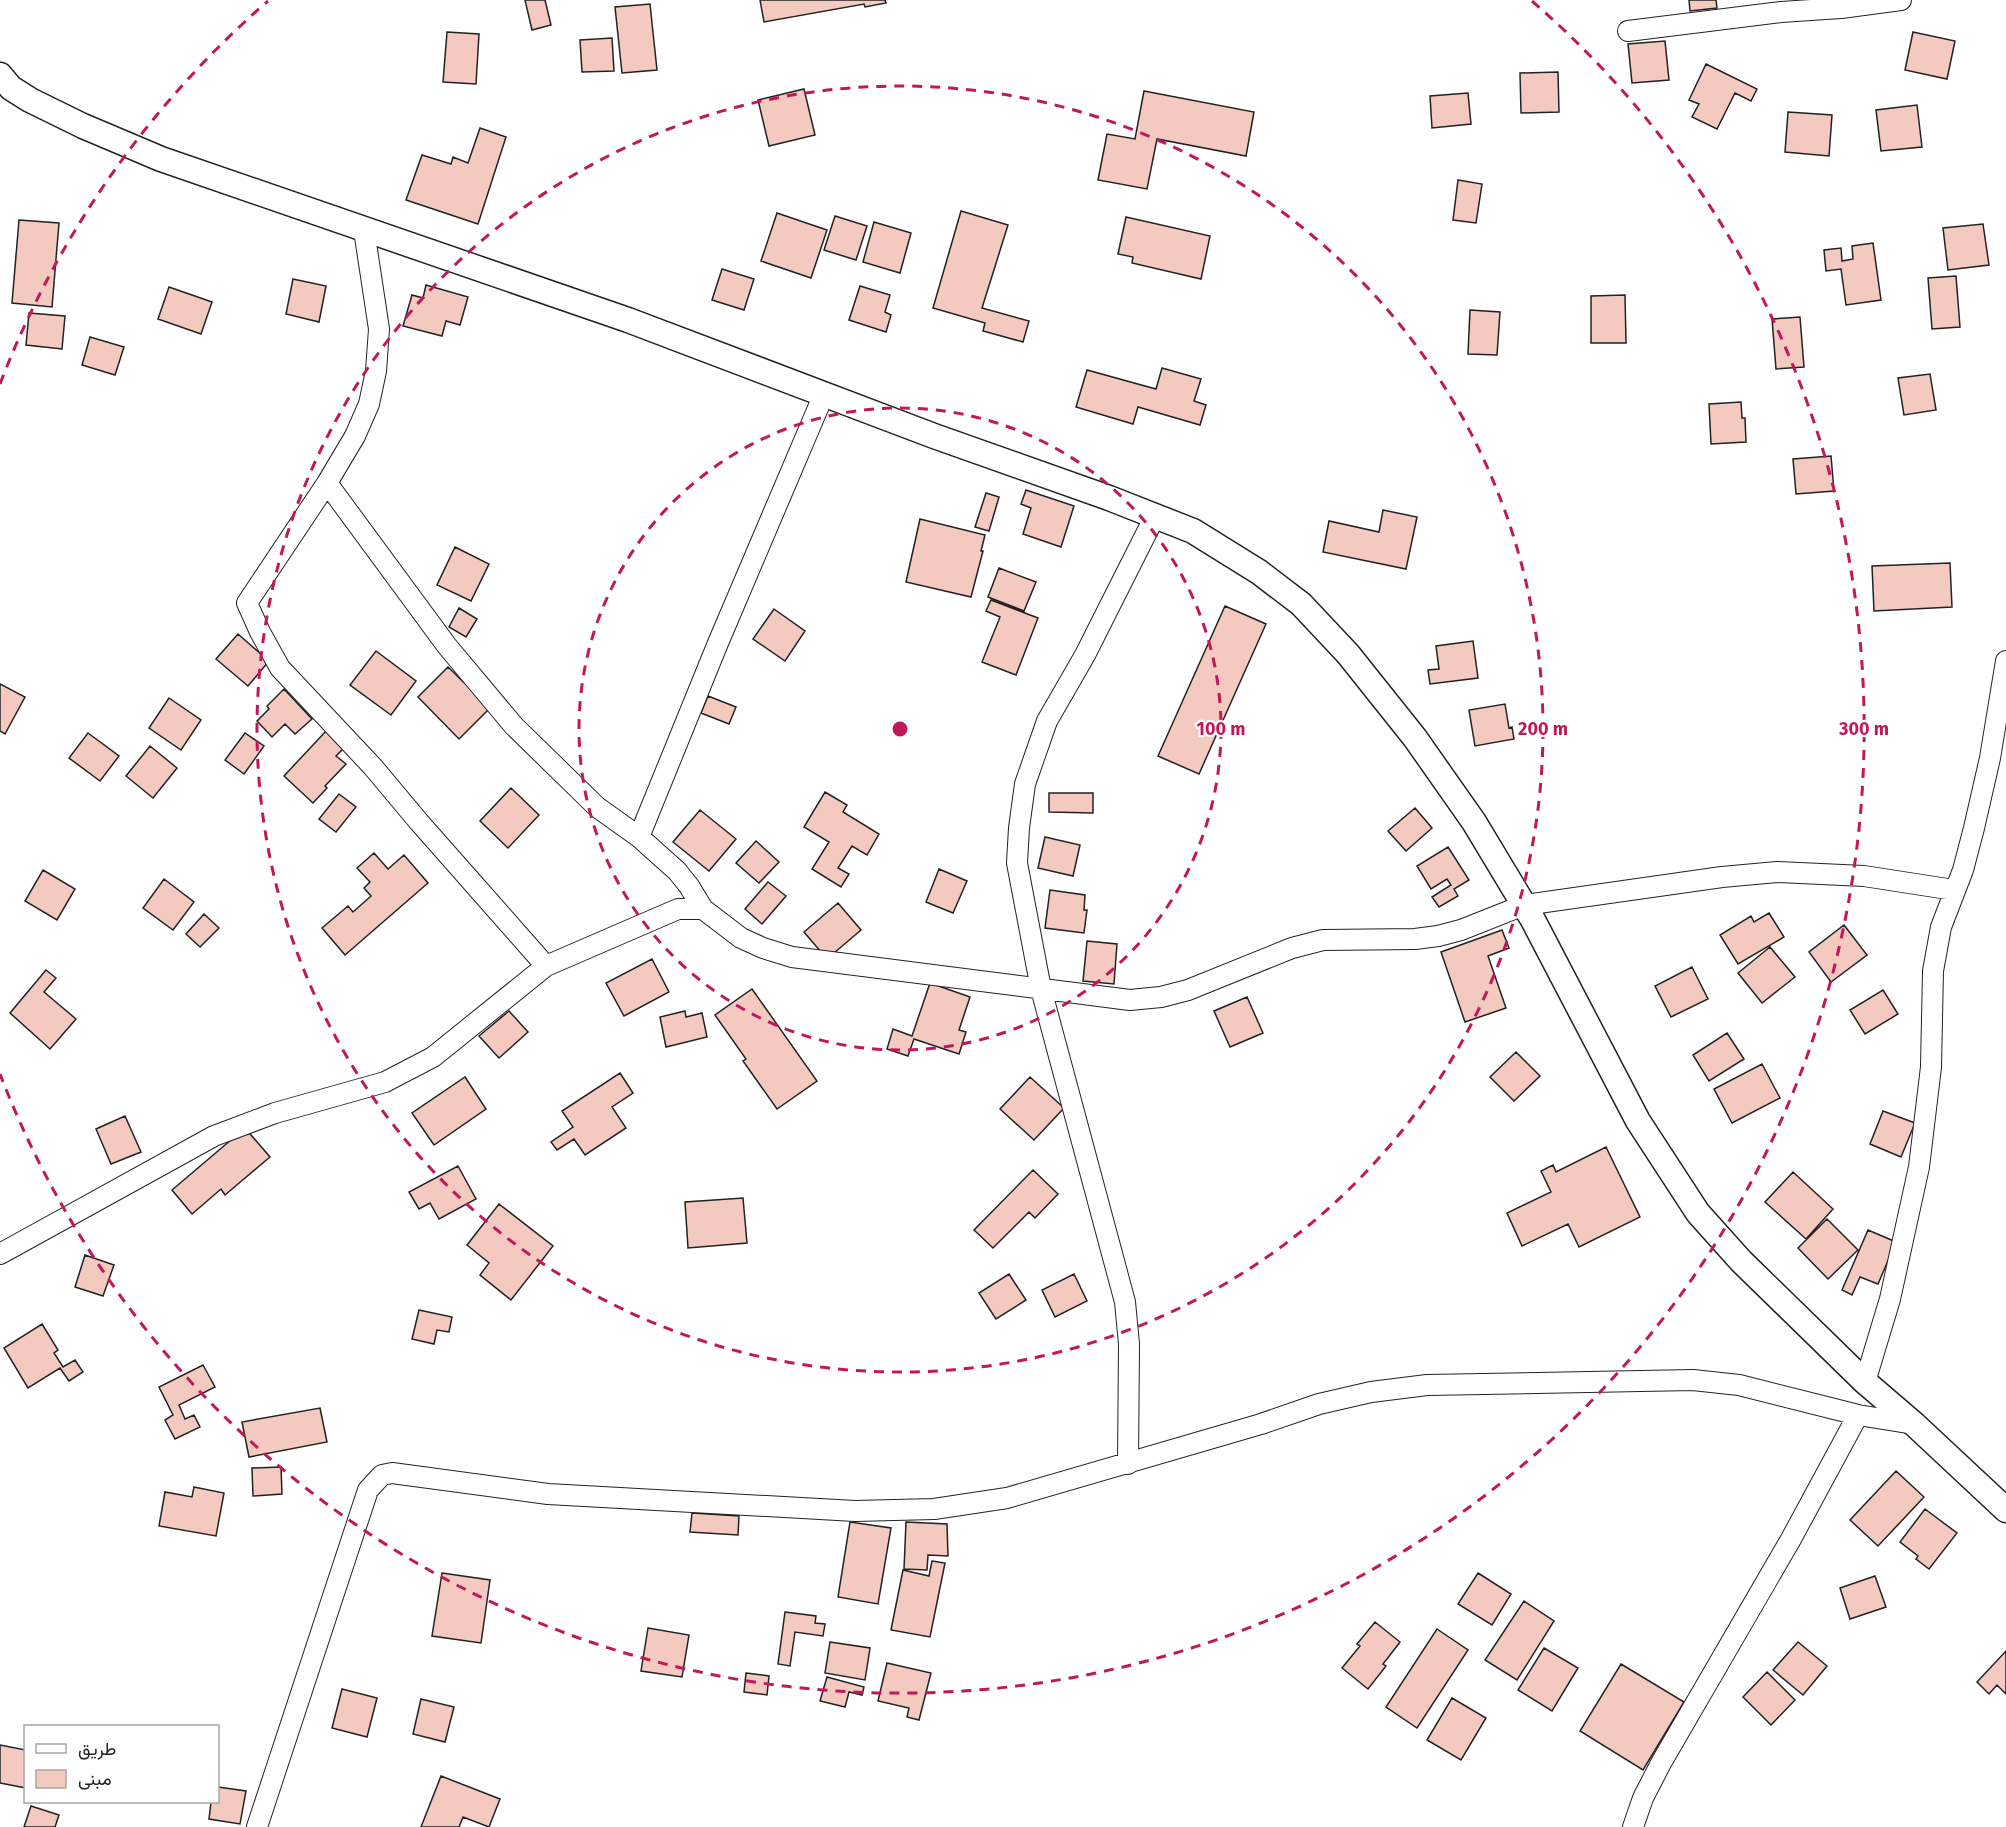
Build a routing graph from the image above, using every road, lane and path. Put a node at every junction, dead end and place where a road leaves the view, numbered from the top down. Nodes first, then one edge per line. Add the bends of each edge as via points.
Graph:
1 (1901, 0) edge
2 (1628, 31) dead end
3 (4, 83) edge
4 (364, 230) junction
5 (824, 394) junction
6 (327, 483) junction
7 (1155, 516) junction
8 (2006, 661) edge
9 (639, 837) junction
10 (1954, 890) junction
11 (1524, 904) junction
12 (703, 909) junction
13 (546, 966) junction
14 (1041, 989) junction
15 (0, 1254) edge
16 (1865, 1382) junction
17 (1858, 1415) junction
18 (1914, 1424) junction
19 (1128, 1464) junction
20 (2006, 1510) edge
21 (257, 1827) edge
22 (1633, 1827) edge

1 - 2 street
3 - 4 street via 83,126 161,159
4 - 5 street via 628,320
4 - 6 street via 379,329 376,371 369,405
5 - 7 street
5 - 9 street
6 - 9 street via 447,646 514,726 597,807
6 - 13 street via 247,603 260,632 280,668 373,767
7 - 11 street via 1193,531 1301,604 1348,654 1415,738 1474,822
7 - 14 street via 1047,721 1025,784 1017,863
8 - 10 street via 1990,758 1963,870
9 - 12 street via 677,871
10 - 11 street via 1864,876 1777,872
10 - 16 street via 1941,927 1933,971 1930,1067 1919,1167 1890,1299
11 - 14 street via 1438,936 1323,940 1161,997 1130,1000
11 - 16 street via 1638,1121 1698,1213 1741,1261
12 - 13 street via 678,909
12 - 14 street via 741,938 792,957
13 - 15 street via 433,1057 402,1074 252,1120 214,1136
14 - 19 street via 1125,1302 1129,1344
16 - 18 street
17 - 18 street
17 - 19 street via 1739,1385 1693,1380 1427,1385 1319,1404
17 - 22 street via 1661,1763
18 - 20 street
19 - 21 street via 1007,1498 934,1509 855,1511 548,1494 393,1473 382,1475 368,1490

